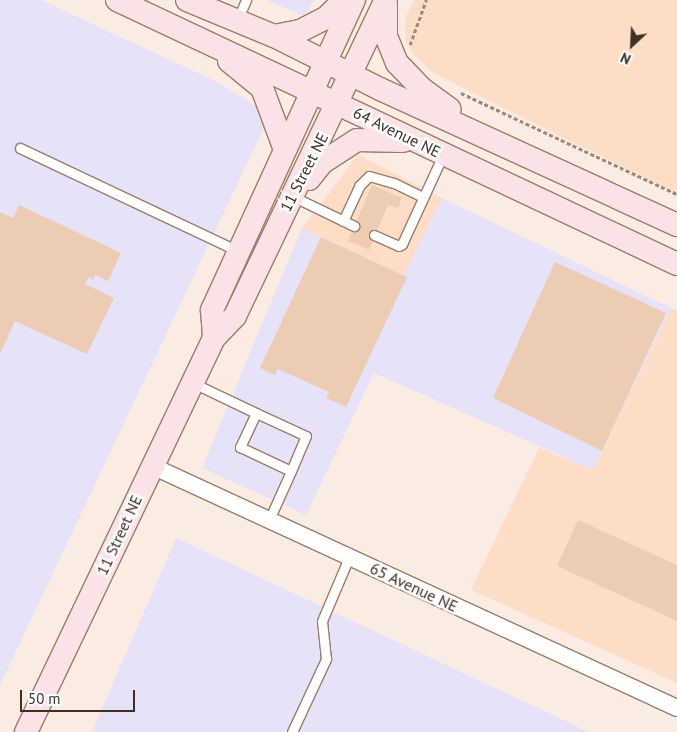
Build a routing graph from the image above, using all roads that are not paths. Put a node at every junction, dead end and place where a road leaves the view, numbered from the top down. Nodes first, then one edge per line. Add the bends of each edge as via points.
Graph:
1 (117, 0) edge
2 (187, 0) edge
3 (246, 0) edge
4 (344, 0) edge
5 (354, 0) edge
6 (380, 0) edge
7 (237, 21) junction
8 (193, 34) junction
9 (274, 36) junction
10 (339, 67) junction
11 (312, 90) junction
12 (339, 103) junction
13 (492, 138) junction
14 (413, 141) junction
15 (20, 148) dead end
16 (284, 148) junction
17 (443, 155) junction
18 (423, 197) junction
19 (290, 202) junction
20 (640, 207) junction
21 (677, 208) edge
22 (343, 221) junction
23 (677, 224) edge
24 (354, 226) dead end
25 (374, 235) dead end
26 (238, 252) junction
27 (677, 264) edge
28 (214, 338) junction
29 (192, 383) junction
30 (256, 413) junction
31 (152, 466) junction
32 (291, 471) junction
33 (268, 520) junction
34 (349, 557) junction
35 (677, 708) edge
36 (26, 732) edge
37 (292, 732) edge

1 - 8 street, 64 Avenue NE
2 - 7 street, 64 Avenue NE
3 - 7 lane
4 - 9 street via 326,18 300,31
5 - 10 street, 11 Street NE
6 - 10 street, 11 Street NE
6 - 13 street via 386,36 397,63 422,89
7 - 9 street, 64 Avenue NE
8 - 11 street, 64 Avenue NE
8 - 16 street via 262,88
9 - 10 street, 64 Avenue NE
10 - 11 street, 11 Street NE
10 - 12 street via 336,80
10 - 13 street, 64 Avenue NE
11 - 12 street, 64 Avenue NE
11 - 16 street, 11 Street NE
12 - 14 street, 64 Avenue NE
12 - 19 street, 11 Street NE
13 - 20 street, 64 Avenue NE
14 - 17 street, 64 Avenue NE
14 - 19 street via 372,139 347,144 323,162
15 - 26 lane
16 - 26 street, 11 Street NE
17 - 18 lane
17 - 27 street, 64 Avenue NE
18 - 22 lane via 394,183 369,176 359,186
18 - 25 lane via 402,244 398,246
19 - 22 lane
19 - 28 street, 11 Street NE via 235,316
20 - 21 street
20 - 23 street, 64 Avenue NE
22 - 24 lane
26 - 28 street, 11 Street NE via 212,310
28 - 29 street, 11 Street NE
29 - 30 lane
29 - 31 street, 11 Street NE
30 - 32 lane via 306,436
30 - 32 lane via 240,447
31 - 33 street, 65 Avenue NE
31 - 36 street, 11 Street NE
32 - 33 lane
33 - 34 street, 65 Avenue NE
34 - 35 street, 65 Avenue NE
34 - 37 lane via 322,621 326,659

